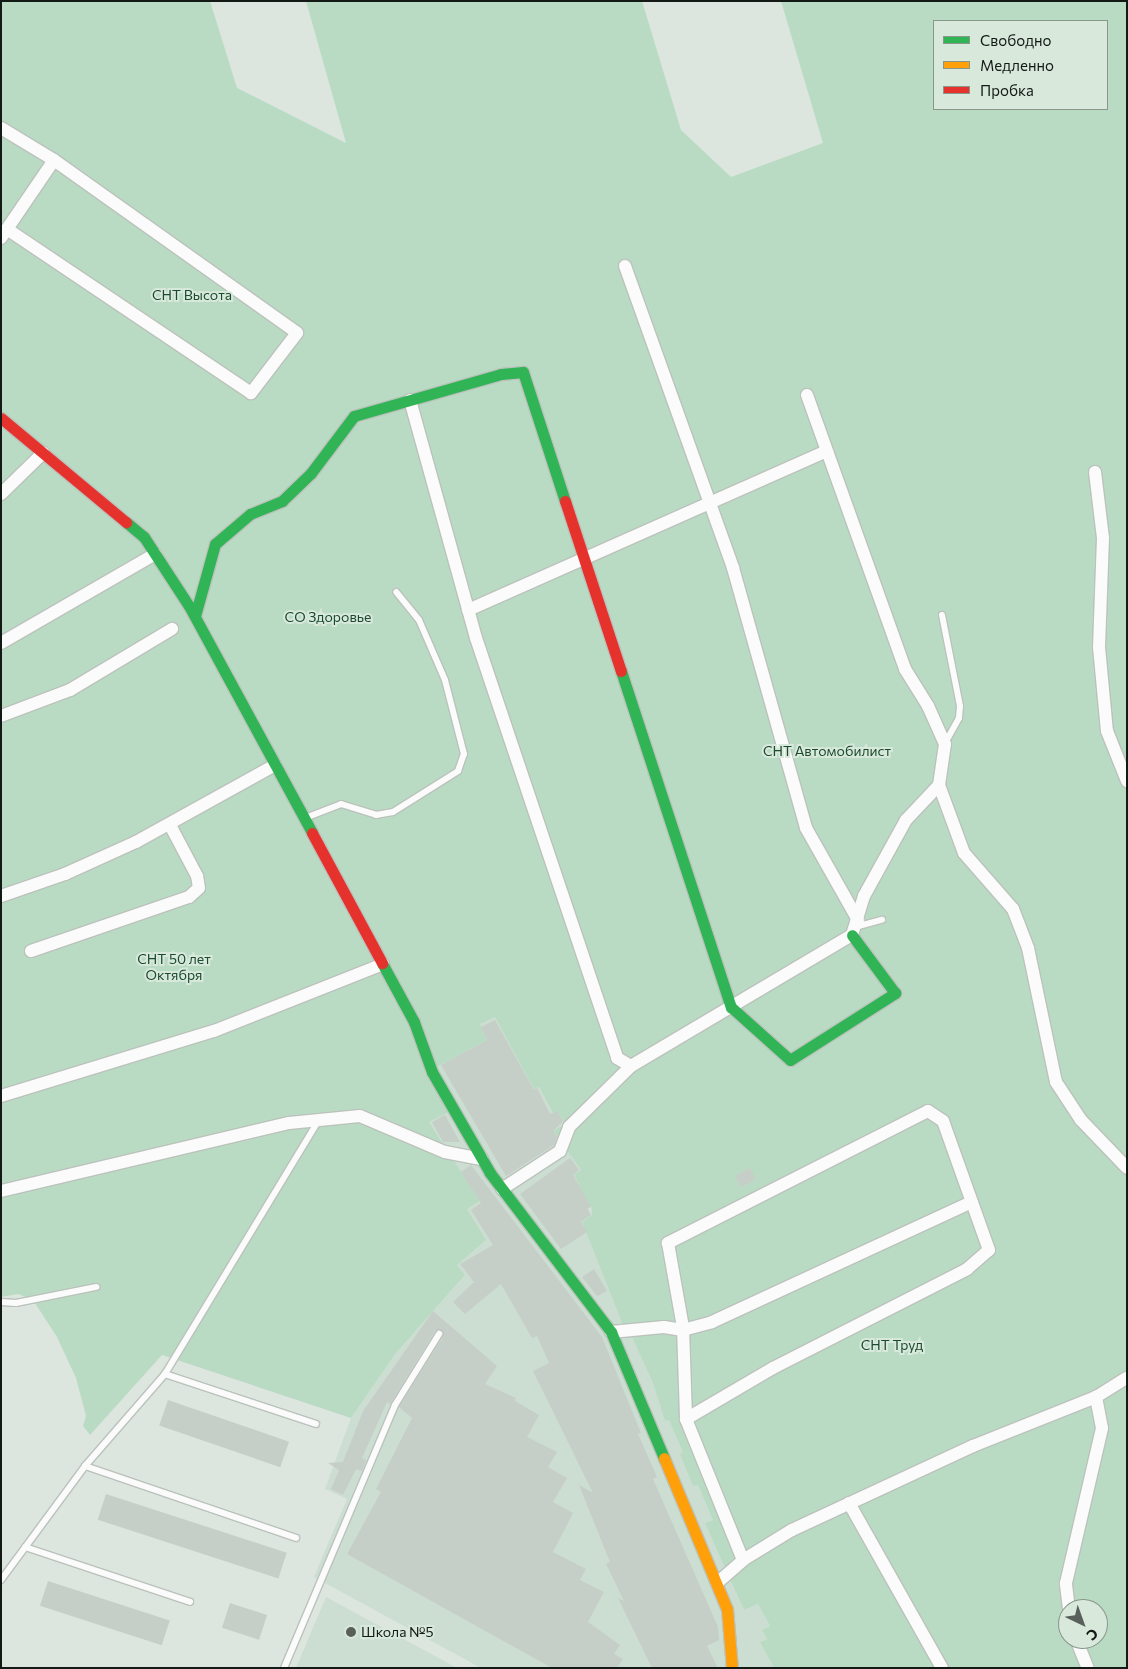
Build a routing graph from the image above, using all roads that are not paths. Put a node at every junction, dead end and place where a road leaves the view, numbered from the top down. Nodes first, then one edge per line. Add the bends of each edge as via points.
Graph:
1 (1, 128) edge
2 (54, 160) junction
3 (4, 233) edge
4 (626, 266) dead end
5 (807, 395) dead end
6 (410, 400) junction
7 (1, 418) edge
8 (826, 451) junction
9 (44, 454) junction
10 (1095, 472) dead end
11 (1, 494) edge
12 (710, 504) junction
13 (155, 554) junction
14 (587, 557) junction
15 (396, 592) dead end
16 (468, 610) junction
17 (942, 615) dead end
18 (195, 616) junction
19 (172, 629) dead end
20 (1, 643) edge
21 (1, 716) edge
22 (945, 744) junction
23 (275, 765) junction
24 (1127, 781) edge
25 (939, 786) junction
26 (304, 819) junction
27 (170, 825) junction
28 (1, 896) edge
29 (882, 920) dead end
30 (855, 927) junction
31 (31, 951) dead end
32 (382, 964) junction
33 (731, 1007) junction
34 (631, 1066) junction
35 (1, 1096) edge
36 (318, 1120) junction
37 (482, 1159) junction
38 (1127, 1168) edge
39 (502, 1189) junction
40 (1, 1191) edge
41 (972, 1202) junction
42 (96, 1287) dead end
43 (1, 1302) edge
44 (683, 1330) junction
45 (611, 1332) junction
46 (439, 1334) dead end
47 (165, 1374) junction
48 (1127, 1378) edge
49 (1096, 1397) junction
50 (686, 1419) junction
51 (316, 1424) dead end
52 (85, 1466) junction
53 (849, 1503) junction
54 (296, 1538) dead end
55 (26, 1547) junction
56 (743, 1560) junction
57 (1, 1580) edge
58 (716, 1583) junction
59 (1068, 1599) edge
60 (190, 1602) dead end
61 (1080, 1649) edge
62 (284, 1668) edge
63 (732, 1668) edge
64 (942, 1668) edge
65 (1088, 1668) edge

1 - 2 street
2 - 3 street
2 - 3 street via 297,333 251,393
4 - 12 street
5 - 8 street
6 - 14 street via 500,374 523,372
6 - 16 street
6 - 18 street via 354,416 311,473 282,501 250,514 214,544
7 - 9 street
8 - 12 street
8 - 22 street via 905,669 928,706
9 - 11 street
9 - 13 street via 144,537
10 - 24 street via 1103,538 1099,646 1107,730
12 - 14 street
12 - 30 street via 733,568 806,828
13 - 18 street
13 - 20 street
14 - 16 street
14 - 33 street
15 - 26 lane via 419,620 445,680 464,754 458,771 393,812 376,815 341,804
16 - 34 street via 617,1058
17 - 22 lane via 960,706 959,718
18 - 23 street
19 - 21 street via 70,690
22 - 25 street
23 - 26 street
23 - 27 street
25 - 30 street via 906,820 864,896
25 - 38 street via 964,853 1014,909 1028,948 1056,1082 1082,1120
26 - 32 street
27 - 28 street via 65,874
27 - 31 street via 197,876 199,888 189,897
29 - 30 lane
30 - 33 street
30 - 33 street via 895,993 870,1012 790,1060
32 - 35 street via 214,1031
32 - 37 street via 414,1022 432,1072
33 - 34 street
34 - 39 street via 569,1127 560,1151
36 - 37 street via 360,1116 445,1152
36 - 40 street via 289,1122
36 - 47 lane
37 - 39 street
39 - 45 street
41 - 44 street via 712,1322
41 - 44 street via 943,1121 928,1111 668,1243
41 - 50 street via 989,1250 967,1269 774,1368
42 - 43 lane via 16,1303
44 - 45 street via 664,1326
44 - 50 street
45 - 58 street
46 - 62 lane via 395,1405
47 - 51 lane
47 - 52 lane
48 - 49 street
49 - 53 street via 973,1446
49 - 59 street via 1102,1428 1066,1583
50 - 56 street
52 - 54 lane
52 - 55 lane
53 - 56 street via 792,1530
53 - 64 street
55 - 57 lane
55 - 60 lane
56 - 58 street
58 - 63 street via 727,1608
61 - 65 street

